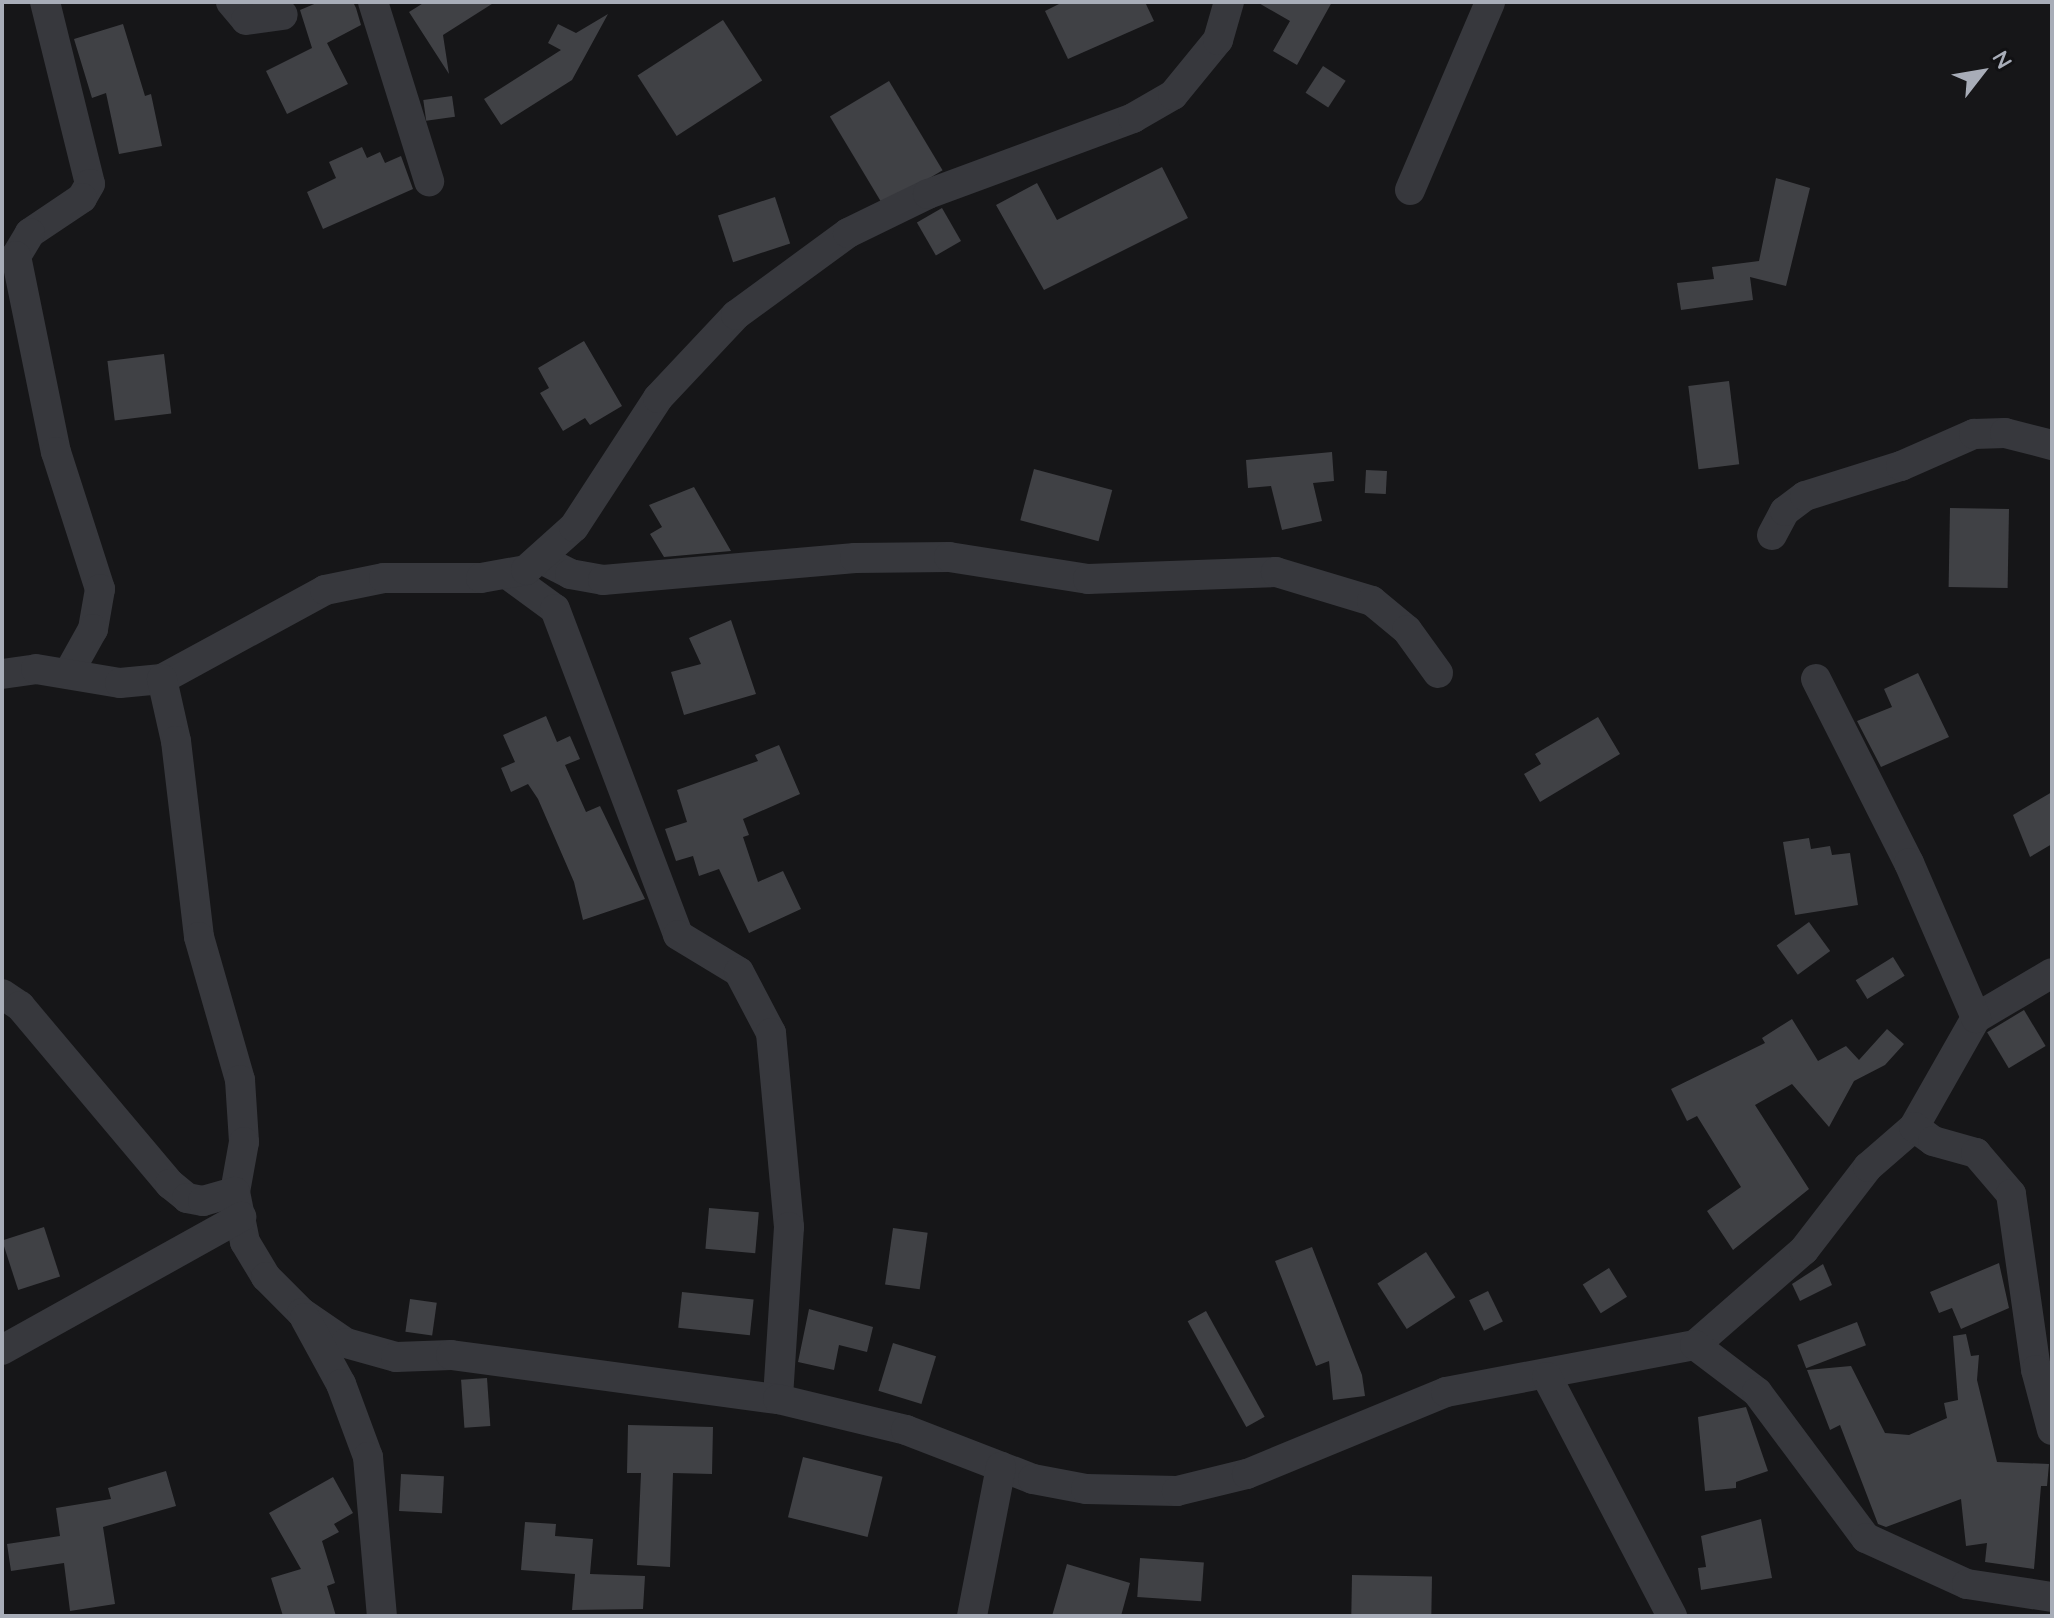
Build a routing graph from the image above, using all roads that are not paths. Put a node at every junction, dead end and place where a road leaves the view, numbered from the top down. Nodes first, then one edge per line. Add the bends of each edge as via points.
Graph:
1 (45, 2) edge
2 (231, 2) edge
3 (373, 2) edge
4 (1229, 2) edge
5 (1490, 2) edge
6 (283, 15) dead end
7 (429, 181) dead end
8 (1410, 190) dead end
9 (2052, 445) edge
10 (1772, 535) dead end
11 (541, 559) junction
12 (507, 574) junction
13 (1438, 673) dead end
14 (2, 674) edge
15 (68, 674) junction
16 (162, 679) junction
17 (1816, 679) dead end
18 (2052, 973) edge
19 (2, 994) edge
20 (1976, 1018) junction
21 (1914, 1127) junction
22 (238, 1205) junction
23 (302, 1313) junction
24 (1695, 1345) junction
25 (2, 1350) edge
26 (1547, 1377) junction
27 (778, 1399) junction
28 (2052, 1430) edge
29 (1001, 1467) junction
30 (2052, 1597) edge
31 (382, 1616) edge
32 (972, 1616) edge
33 (1672, 1616) edge

1 - 15 street via 90,184 82,198 30,233 16,256 56,452 100,589 93,629
2 - 6 street via 253,22
3 - 7 street
4 - 11 street via 1218,40 1173,95 1133,118 928,194 848,233 736,315 658,398 574,527
5 - 8 street
9 - 10 street via 2005,433 1974,434 1901,466 1805,496 1785,511
11 - 12 street
11 - 13 street via 570,574 603,580 855,558 949,557 1088,579 1276,572 1372,601 1407,630
12 - 16 street via 384,578 325,590
12 - 27 street via 555,609 678,935 739,972 771,1033 789,1227
14 - 15 street
15 - 16 street via 120,683
16 - 22 street via 176,741 199,937 240,1080 244,1142
17 - 20 street via 1909,863
18 - 20 street
19 - 22 street via 20,1006 170,1184 187,1198
20 - 21 street
21 - 24 street via 1868,1167 1804,1250
21 - 28 street via 1933,1141 1976,1153 2011,1194 2036,1370
22 - 23 street via 245,1242 266,1277
22 - 25 street
23 - 27 street via 346,1343 396,1357 451,1355
23 - 31 street via 341,1384 368,1457
24 - 26 street
24 - 30 street via 1757,1392 1866,1538 1967,1584
26 - 29 street via 1446,1392 1247,1474 1177,1491 1086,1489
26 - 33 street
27 - 29 street via 906,1430
29 - 32 street

